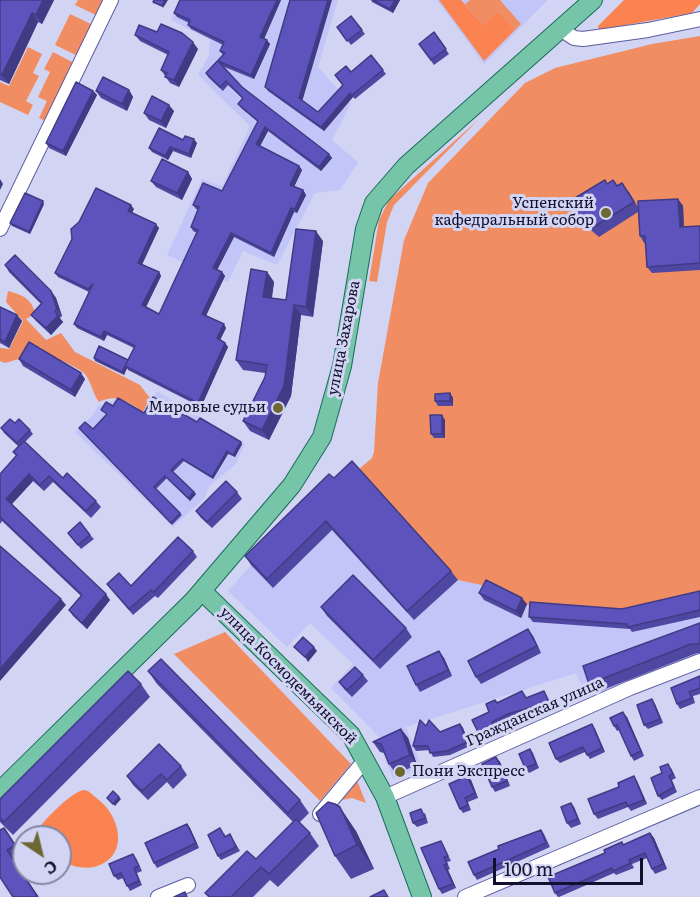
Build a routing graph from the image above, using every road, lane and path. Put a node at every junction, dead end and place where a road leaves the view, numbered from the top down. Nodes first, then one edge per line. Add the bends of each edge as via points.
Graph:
1 (111, 0) edge
2 (593, 0) edge
3 (700, 20) edge
4 (562, 30) junction
5 (0, 229) edge
6 (202, 591) junction
7 (700, 661) edge
8 (366, 759) junction
9 (0, 791) edge
10 (385, 797) junction
11 (700, 797) edge
12 (320, 814) edge
13 (188, 885) dead end
14 (158, 897) edge
15 (422, 897) edge
16 (465, 897) edge

1 - 5 street
2 - 4 main road, улица Захарова
3 - 4 street via 583,39
4 - 6 main road, улица Захарова via 406,166 374,203 365,229 342,366 322,437 292,485
6 - 8 main road, улица Космодемьянской via 351,735
6 - 9 main road, улица Захарова
7 - 10 street, Гражданская улица
8 - 10 main road, улица Космодемьянской
8 - 12 street
10 - 15 main road, улица Космодемьянской
11 - 16 street
13 - 14 street

